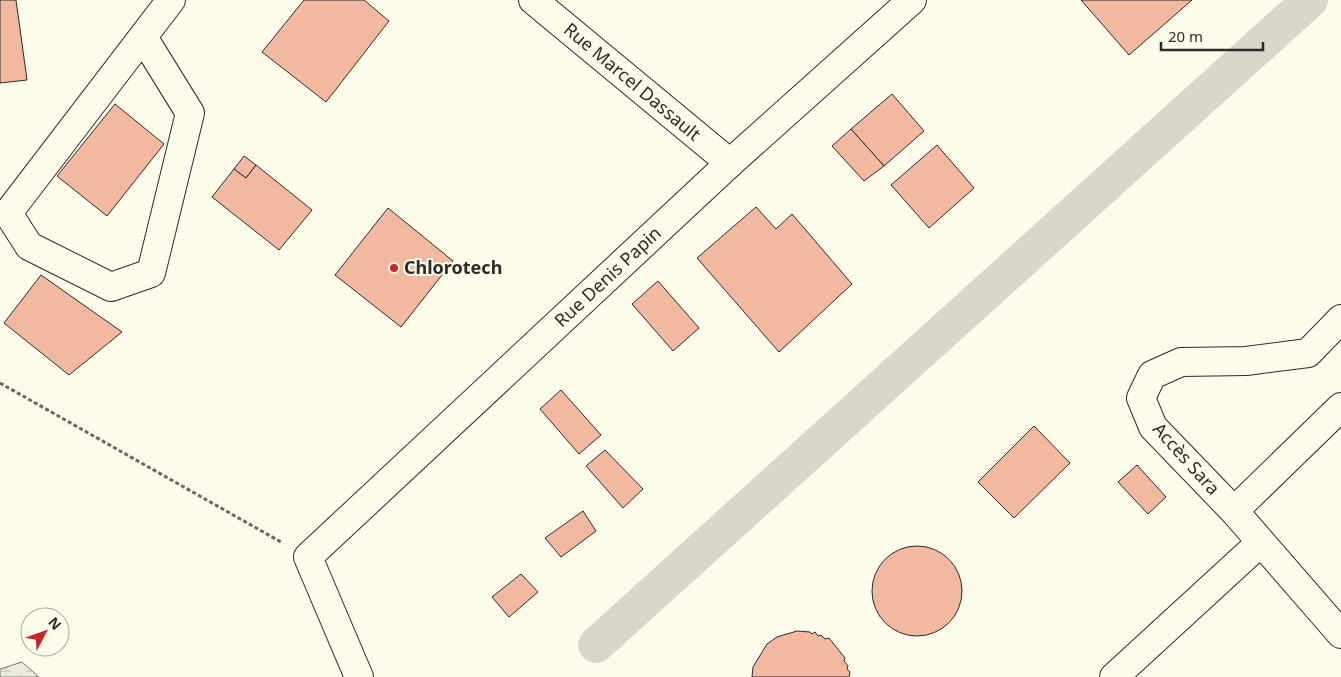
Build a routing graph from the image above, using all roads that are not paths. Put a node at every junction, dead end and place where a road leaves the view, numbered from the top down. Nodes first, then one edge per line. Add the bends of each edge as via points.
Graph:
1 (171, 0) edge
2 (533, 0) edge
3 (912, 0) edge
4 (143, 37) junction
5 (730, 163) junction
6 (1341, 319) edge
7 (1341, 407) edge
8 (1234, 511) junction
9 (1260, 543) junction
10 (1341, 634) edge
11 (359, 677) edge
12 (1114, 677) edge

1 - 4 lane
2 - 5 lane, Rue Marcel Dassault
3 - 5 lane, Rue Denis Papin
4 - 4 lane via 8,214 29,246 111,287 151,273 190,112
5 - 11 lane, Rue Denis Papin via 308,557
6 - 8 lane, Accès Sara via 1308,353 1246,361 1181,362 1152,375 1141,398 1153,427
7 - 8 lane, Accès Sara
8 - 9 lane
9 - 10 lane
9 - 12 lane

